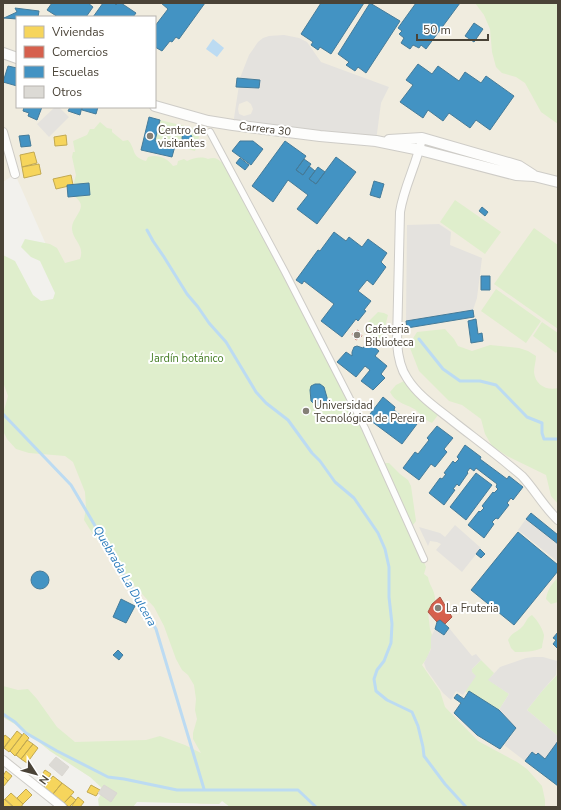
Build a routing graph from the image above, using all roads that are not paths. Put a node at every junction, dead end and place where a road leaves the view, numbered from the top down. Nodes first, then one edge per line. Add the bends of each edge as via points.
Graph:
1 (3, 53) edge
2 (16, 58) edge
3 (156, 106) edge
4 (3, 132) edge
5 (210, 132) dead end
6 (422, 138) junction
7 (376, 140) junction
8 (420, 150) junction
9 (15, 174) dead end
10 (534, 176) junction
11 (558, 182) edge
12 (558, 520) edge
13 (424, 559) dead end
14 (3, 760) edge
15 (62, 807) edge

1 - 2 street
3 - 7 street, Carrera 30 via 208,121 320,136
4 - 9 street
5 - 13 street via 365,428
6 - 7 street, Carrera 30
6 - 8 street
6 - 10 street, Carrera 30 via 519,166
7 - 8 street, Carrera 30
8 - 10 street, Carrera 30 via 516,175
8 - 12 street via 400,212 396,343 401,367 415,389 522,476
10 - 11 street, Carrera 30
14 - 15 street

